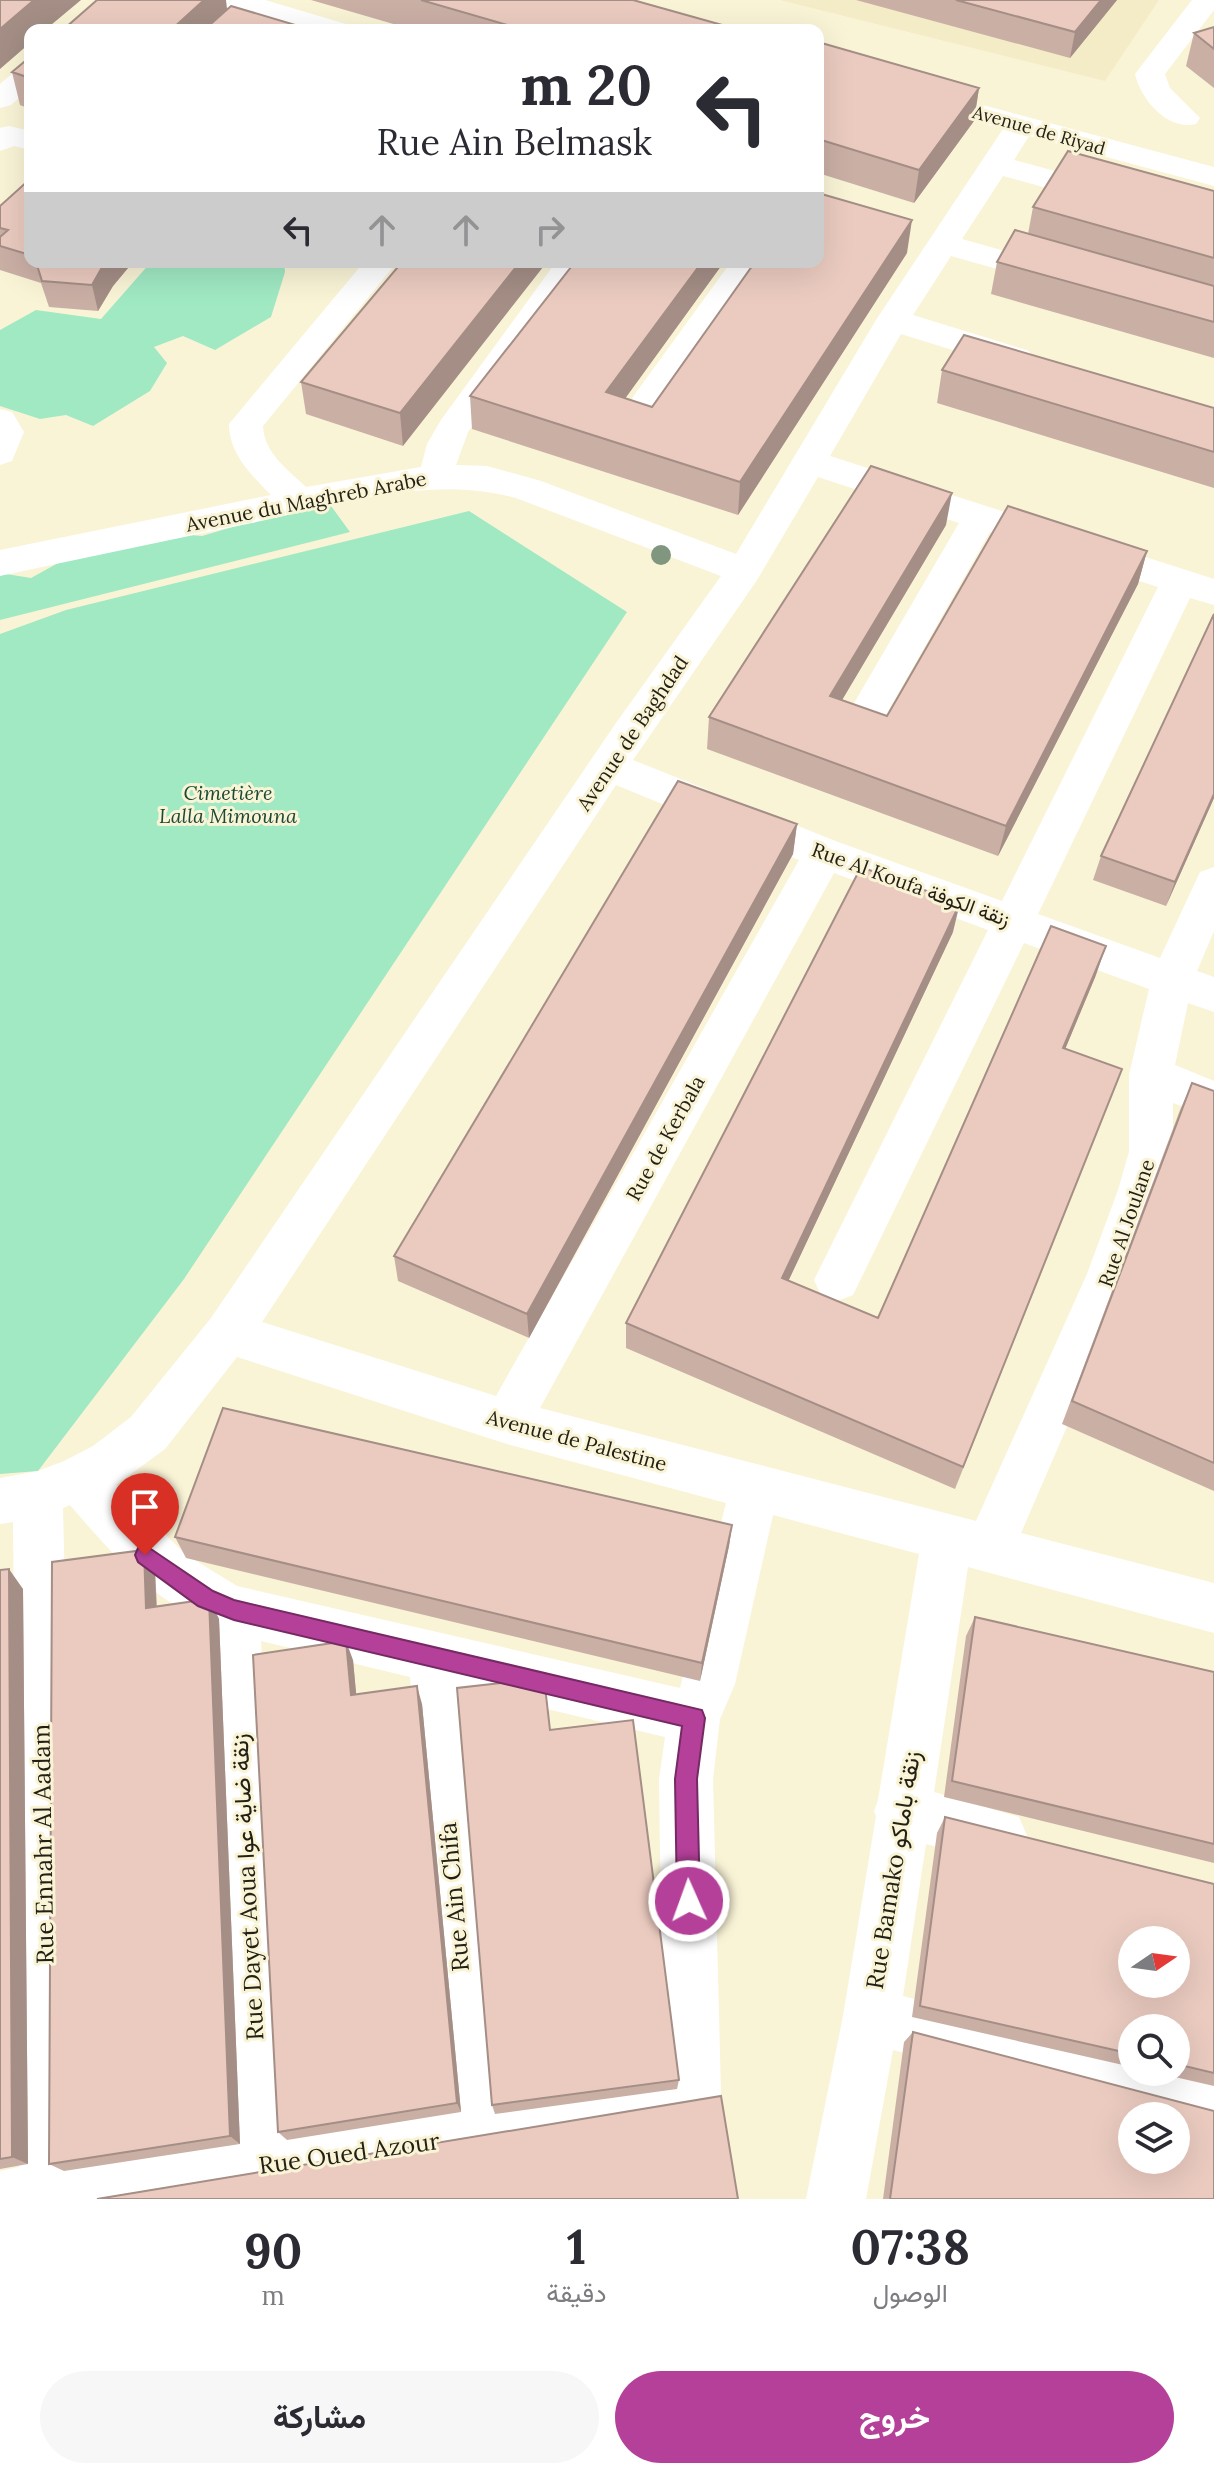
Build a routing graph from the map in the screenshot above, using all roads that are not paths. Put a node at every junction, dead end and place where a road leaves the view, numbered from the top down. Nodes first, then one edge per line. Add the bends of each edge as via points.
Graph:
1 (234, 0) edge
2 (1207, 0) edge
3 (316, 24) edge
4 (824, 72) edge
5 (24, 78) edge
6 (0, 99) edge
7 (1185, 118) dead end
8 (1021, 125) junction
9 (995, 164) junction
10 (1214, 177) edge
11 (1214, 224) edge
12 (929, 247) junction
13 (376, 268) edge
14 (569, 268) edge
15 (744, 268) edge
16 (1093, 286) edge
17 (893, 320) junction
18 (1054, 371) edge
19 (647, 402) edge
20 (0, 420) edge
21 (0, 453) edge
22 (811, 462) junction
23 (436, 476) junction
24 (299, 501) junction
25 (981, 516) junction
26 (0, 563) edge
27 (744, 571) junction
28 (1197, 587) edge
29 (865, 717) edge
30 (610, 767) junction
31 (824, 853) junction
32 (1214, 883) edge
33 (1011, 921) junction
34 (1172, 980) junction
35 (1214, 995) edge
36 (1151, 1075) junction
37 (1214, 1100) edge
38 (837, 1280) dead end
39 (228, 1333) junction
40 (507, 1422) junction
41 (754, 1488) junction
42 (39, 1491) edge
43 (968, 1545) junction
44 (1214, 1608) edge
45 (234, 1610) junction
46 (434, 1658) junction
47 (694, 1718) junction
48 (901, 1811) junction
49 (1050, 1848) edge
50 (871, 2016) junction
51 (1214, 2105) edge
52 (474, 2136) junction
53 (260, 2165) junction
54 (26, 2196) edge
55 (836, 2199) edge

1 - 3 street
2 - 7 street via 1150,74 1163,99
4 - 8 street, Avenue de Riyad
5 - 6 street
8 - 9 street, Avenue de Baghdad
8 - 10 street, Avenue de Riyad
9 - 11 street
9 - 12 street, Avenue de Baghdad
12 - 16 street
12 - 17 street, Avenue de Baghdad
13 - 24 street via 246,424 249,448
14 - 23 street via 453,428
15 - 19 street
17 - 18 street
17 - 22 street, Avenue de Baghdad
20 - 21 street via 7,437
22 - 25 street
22 - 27 street, Avenue de Baghdad
23 - 24 street, Avenue du Maghreb Arabe
23 - 27 street, Avenue du Maghreb Arabe via 487,478 528,489
24 - 26 street, Avenue du Maghreb Arabe
25 - 28 street
25 - 29 street
27 - 30 street, Avenue de Baghdad
28 - 33 street
30 - 31 street, Rue Al Koufa زنقة الكوفة
30 - 39 street, Avenue de Baghdad
31 - 33 street, Rue Al Koufa زنقة الكوفة
31 - 40 street, Rue de Kerbala
32 - 34 street, Rue Al Joulane
33 - 34 street, Rue Al Koufa زنقة الكوفة
33 - 38 street
34 - 35 street, Rue Al Koufa زنقة الكوفة
34 - 36 street, Rue Al Joulane
36 - 37 street
36 - 43 street, Rue Al Joulane via 1151,1152 1110,1274
39 - 40 street, Avenue de Palestine
39 - 42 street via 148,1433 110,1462
40 - 41 street, Avenue de Palestine
41 - 43 street, Avenue de Palestine
41 - 47 street via 709,1684
42 - 45 street via 206,1599
42 - 54 street, Rue Ennahr Al Aadam
43 - 44 street, Avenue de Palestine
43 - 48 street, Rue Bamako زنقة باماكو
45 - 46 street
45 - 53 street, Rue Dayet Aoua زنقة ضاية عوا
46 - 47 street
46 - 52 street, Rue Ain Chifa
47 - 52 street, Rue Oued Azour via 686,1779 692,2094
48 - 49 street
48 - 50 street, Rue Bamako زنقة باماكو
50 - 51 street
50 - 55 street, Rue Bamako زنقة باماكو
52 - 53 street, Rue Oued Azour
53 - 54 street, Rue Oued Azour

